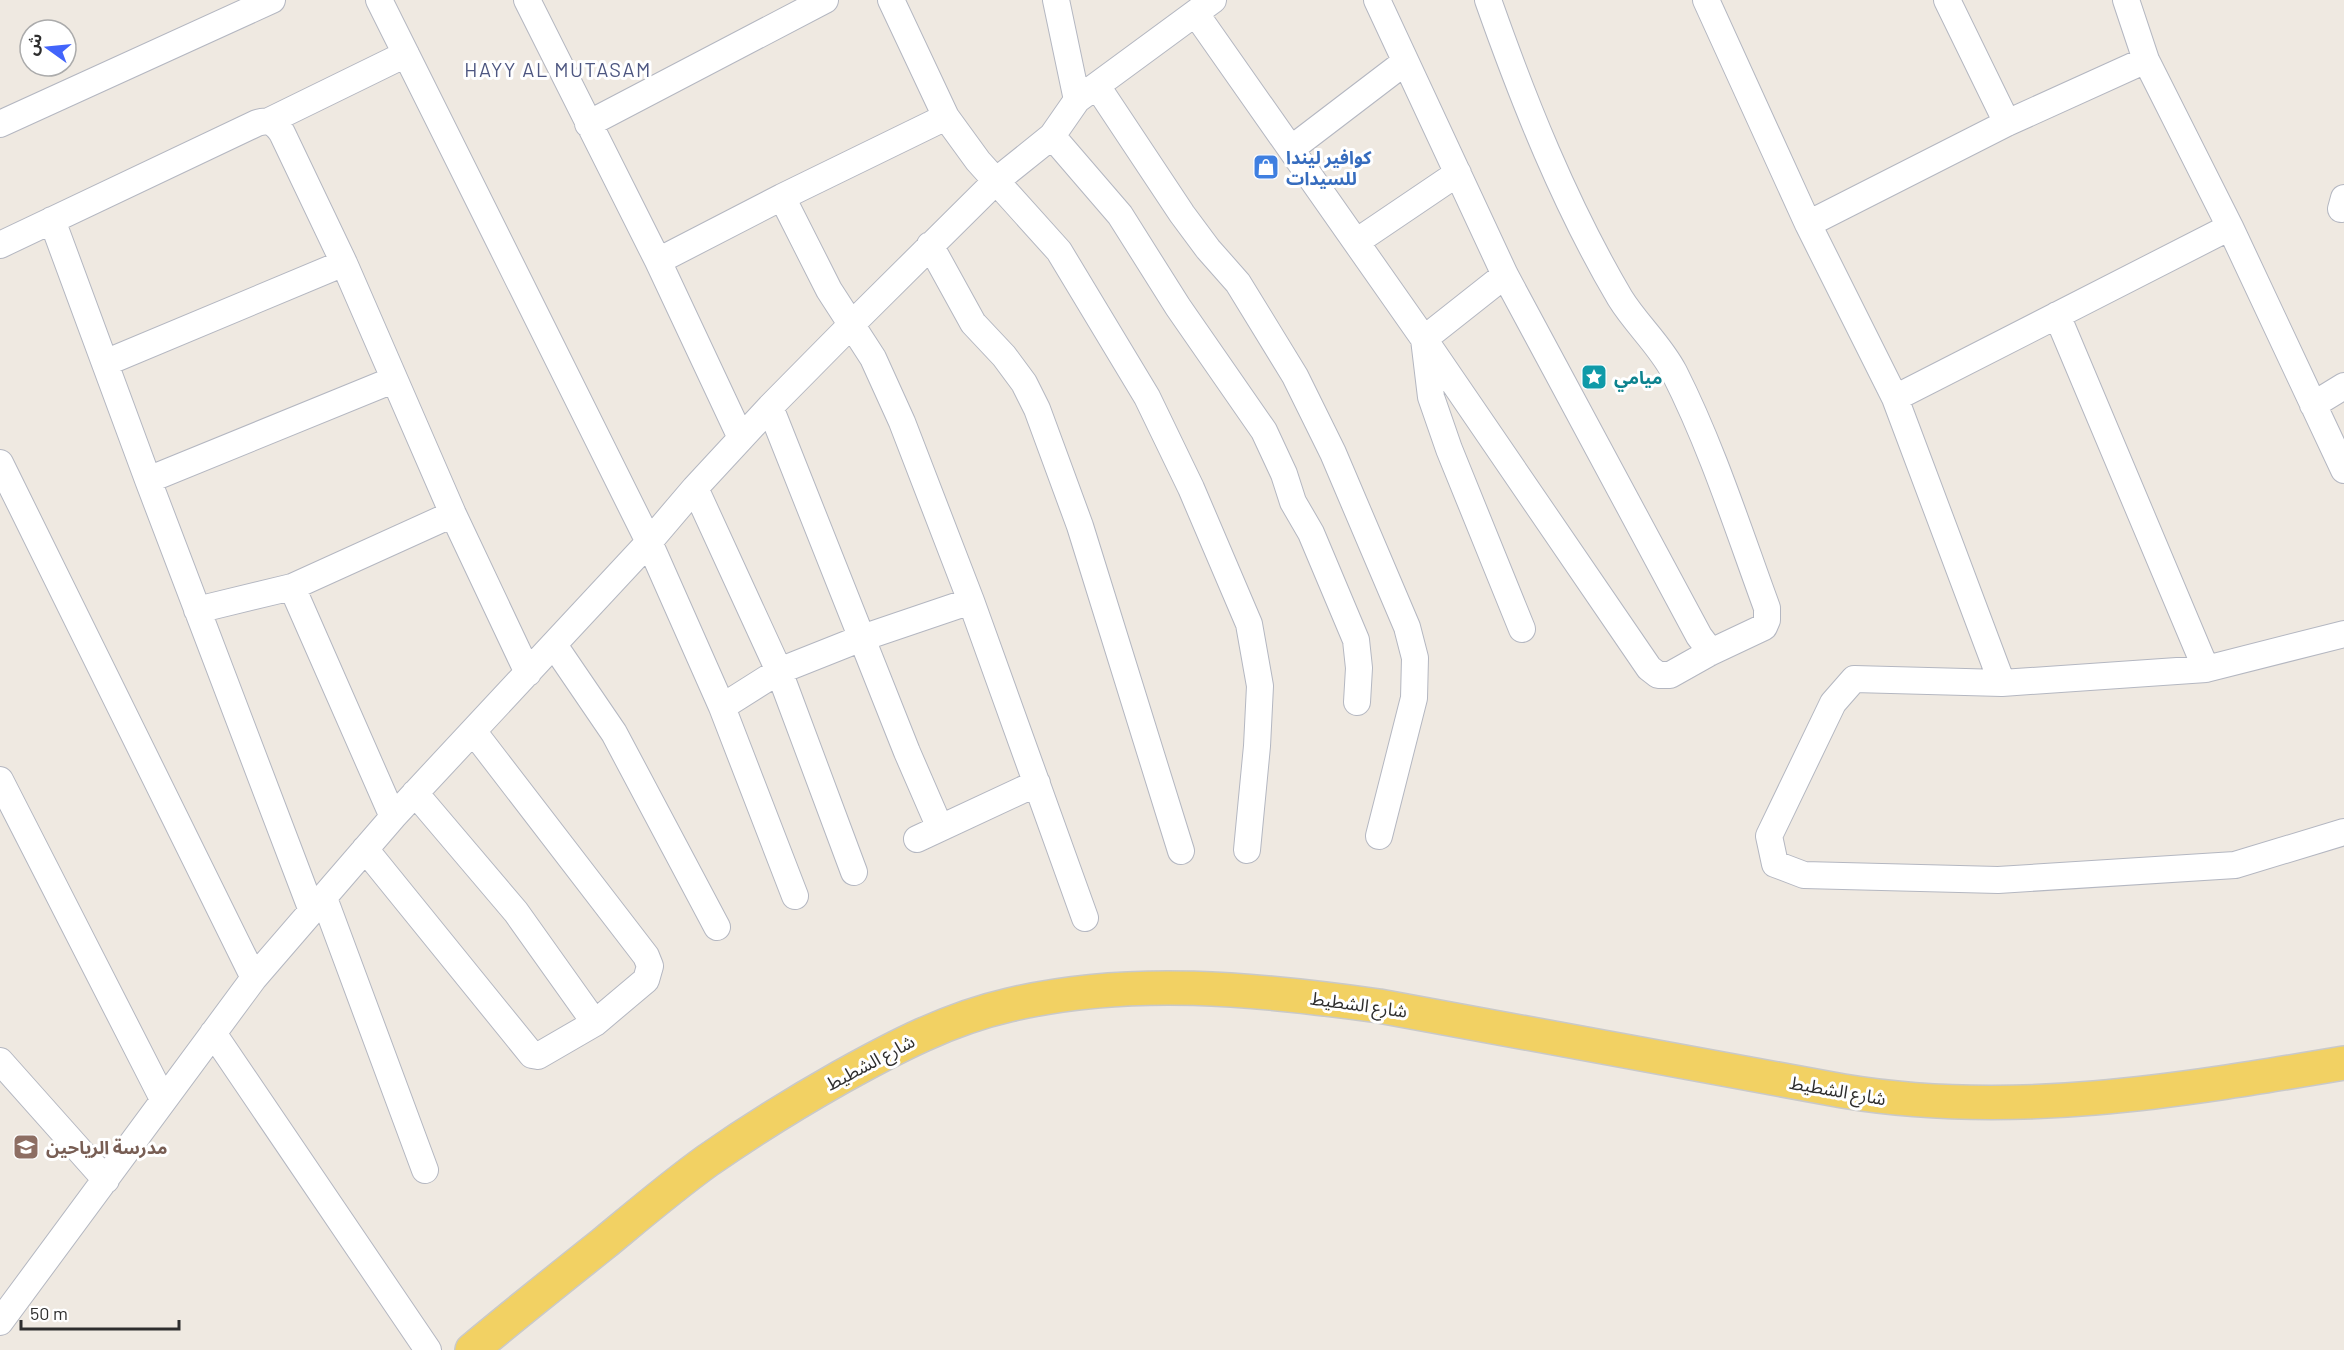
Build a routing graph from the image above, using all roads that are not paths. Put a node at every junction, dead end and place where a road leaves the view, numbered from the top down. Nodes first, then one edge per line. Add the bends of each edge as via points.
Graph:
1 (272, 0) edge
2 (379, 0) edge
3 (527, 0) edge
4 (825, 0) edge
5 (891, 0) edge
6 (1056, 0) edge
7 (1377, 0) edge
8 (1488, 0) edge
9 (1706, 0) edge
10 (1947, 0) edge
11 (2126, 0) edge
12 (1204, 7) edge
13 (406, 54) junction
14 (2146, 60) junction
15 (1405, 62) junction
16 (1087, 93) junction
17 (946, 117) junction
18 (269, 121) junction
19 (2007, 123) junction
20 (0, 124) edge
21 (588, 124) junction
22 (1052, 136) junction
23 (1290, 149) junction
24 (1458, 173) junction
25 (996, 181) junction
26 (782, 197) junction
27 (52, 220) junction
28 (1808, 224) junction
29 (2230, 227) junction
30 (1356, 242) junction
31 (0, 245) edge
32 (930, 245) junction
33 (658, 261) junction
34 (344, 263) junction
35 (1505, 275) junction
36 (2057, 315) junction
37 (852, 324) junction
38 (1424, 339) junction
39 (105, 363) junction
40 (393, 380) junction
41 (2344, 386) edge
42 (1895, 398) junction
43 (2313, 405) junction
44 (770, 407) junction
45 (741, 438) junction
46 (0, 463) edge
47 (2344, 470) edge
48 (148, 480) junction
49 (695, 488) junction
50 (453, 514) junction
51 (649, 542) junction
52 (292, 587) junction
53 (971, 601) junction
54 (197, 610) junction
55 (1522, 629) dead end
56 (2344, 634) edge
57 (862, 638) junction
58 (554, 645) junction
59 (1711, 652) junction
60 (2206, 669) junction
61 (779, 671) junction
62 (528, 672) junction
63 (2002, 683) junction
64 (1357, 702) dead end
65 (722, 707) junction
66 (474, 731) junction
67 (0, 780) edge
68 (1037, 783) junction
69 (415, 793) junction
70 (393, 817) junction
71 (2344, 832) edge
72 (1379, 836) dead end
73 (365, 849) junction
74 (1247, 850) dead end
75 (1181, 851) dead end
76 (854, 872) dead end
77 (795, 896) dead end
78 (318, 904) junction
79 (1085, 918) dead end
80 (717, 927) dead end
81 (254, 978) junction
82 (595, 1023) junction
83 (213, 1033) junction
84 (0, 1061) edge
85 (2344, 1063) edge
86 (163, 1099) junction
87 (425, 1170) dead end
88 (106, 1180) junction
89 (0, 1322) edge
90 (428, 1350) edge
91 (472, 1350) edge

1 - 20 street
2 - 13 street
3 - 21 street
4 - 21 street
5 - 17 street
6 - 16 street
7 - 15 street
8 - 59 street via 1567,199 1621,299 1673,369 1702,434 1767,608 1764,627
9 - 28 street
10 - 19 street
11 - 14 street
12 - 16 street
12 - 23 street
13 - 18 street
13 - 51 street
14 - 19 street
14 - 29 street
15 - 23 street
15 - 24 street
16 - 22 street
16 - 72 street via 1238,283 1295,376 1333,453 1407,627 1415,658 1414,698
17 - 25 street
17 - 26 street
18 - 27 street via 257,123
18 - 34 street via 282,133
19 - 28 street
21 - 33 street
22 - 25 street
22 - 64 street via 1120,215 1264,431 1356,640
23 - 30 street
24 - 30 street
24 - 35 street
25 - 32 street
25 - 74 street via 1059,251 1147,397 1249,624 1260,686
26 - 33 street
26 - 37 street via 839,309
27 - 31 street
27 - 39 street
28 - 42 street
29 - 36 street
29 - 43 street
30 - 38 street
32 - 37 street
32 - 75 street via 973,323 1004,356 1037,409 1080,526
33 - 45 street
34 - 39 street
34 - 40 street
35 - 38 street
35 - 59 street
36 - 42 street
36 - 60 street
37 - 44 street
37 - 53 street via 873,358 902,422
38 - 55 street via 1431,397 1438,418
38 - 59 street via 1649,668 1659,675 1670,675
39 - 48 street
40 - 48 street
40 - 50 street
41 - 43 street
42 - 63 street
43 - 47 street
44 - 45 street
44 - 57 street
45 - 49 street
46 - 81 street
48 - 54 street
49 - 51 street
49 - 61 street
50 - 52 street
50 - 62 street
51 - 58 street
51 - 65 street
52 - 54 street
52 - 70 street
53 - 57 street
53 - 68 street
54 - 78 street
56 - 60 street
57 - 61 street
57 - 68 street via 929,833
58 - 62 street
58 - 80 street via 614,733
60 - 63 street
61 - 65 street
61 - 76 street
62 - 66 street
63 - 71 street via 1854,679 1833,704 1769,836 1775,864 1804,875 2010,879 2235,865
65 - 77 street
66 - 69 street
66 - 82 street via 646,956 650,966 646,980
67 - 86 street
68 - 79 street
69 - 70 street
69 - 82 street via 516,912
70 - 73 street
73 - 78 street
73 - 82 street via 532,1055 538,1056
78 - 81 street
78 - 87 street
81 - 83 street
83 - 86 street
83 - 90 street
84 - 88 street
85 - 91 main road, شارع الشطيط via 2090,1100 1940,1103 1888,1099 1322,998 1162,988 1041,998 977,1013 926,1033 806,1097 677,1184
86 - 88 street
88 - 89 street

